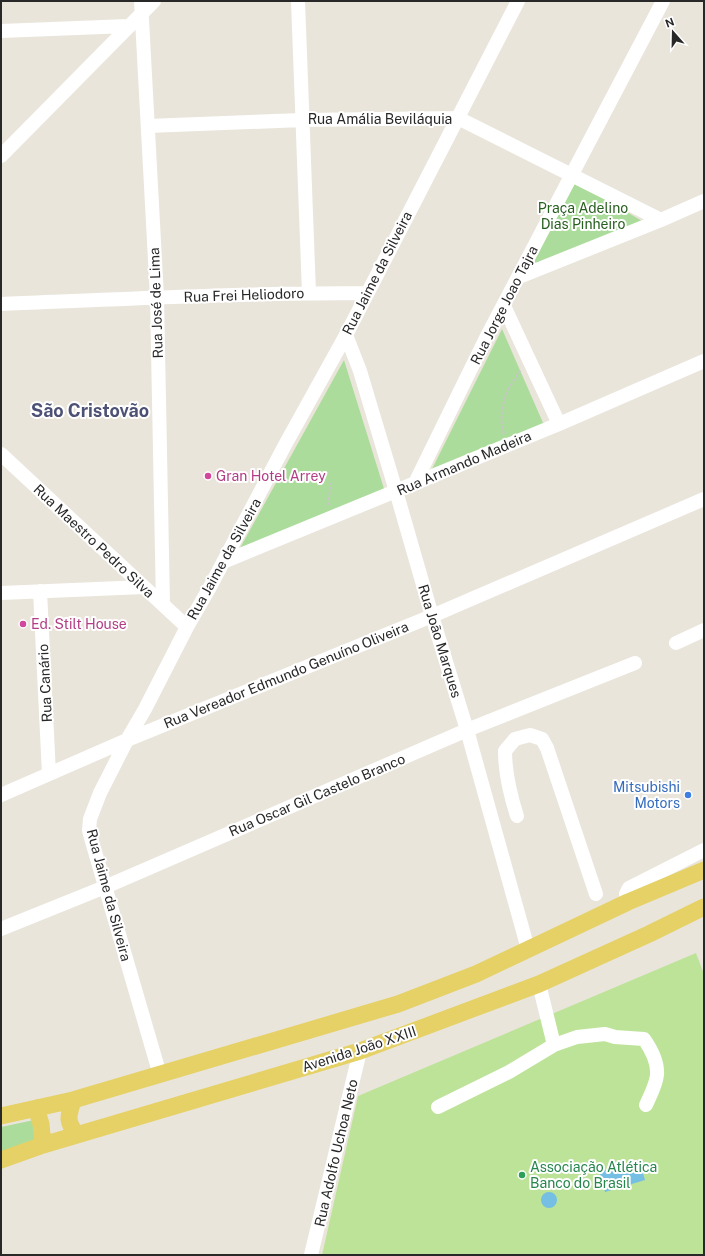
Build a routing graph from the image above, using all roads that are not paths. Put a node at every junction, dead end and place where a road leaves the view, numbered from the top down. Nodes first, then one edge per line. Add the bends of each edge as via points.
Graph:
1 (154, 1) edge
2 (298, 1) edge
3 (518, 1) edge
4 (663, 1) edge
5 (141, 8) edge
6 (128, 26) junction
7 (1, 31) edge
8 (458, 118) junction
9 (302, 120) junction
10 (148, 126) junction
11 (1, 156) edge
12 (571, 174) junction
13 (704, 201) edge
14 (661, 220) junction
15 (518, 277) junction
16 (309, 293) junction
17 (366, 294) junction
18 (157, 297) junction
19 (1, 304) edge
20 (504, 306) junction
21 (346, 335) junction
22 (704, 361) edge
23 (558, 424) junction
24 (1, 454) edge
25 (415, 483) junction
26 (396, 491) junction
27 (704, 499) edge
28 (223, 562) junction
29 (144, 587) junction
30 (40, 591) junction
31 (1, 593) edge
32 (163, 605) junction
33 (432, 616) junction
34 (187, 627) junction
35 (704, 630) edge
36 (676, 643) dead end
37 (635, 663) dead end
38 (467, 730) junction
39 (127, 740) junction
40 (49, 774) junction
41 (1, 795) edge
42 (518, 816) dead end
43 (704, 850) edge
44 (704, 870) edge
45 (105, 887) junction
46 (596, 894) dead end
47 (628, 902) junction
48 (704, 907) edge
49 (1, 929) edge
50 (528, 949) junction
51 (539, 984) junction
52 (554, 1045) junction
53 (360, 1051) junction
54 (160, 1074) junction
55 (73, 1100) junction
56 (646, 1105) dead end
57 (438, 1107) dead end
58 (36, 1108) junction
59 (1, 1116) edge
60 (77, 1135) junction
61 (43, 1145) junction
62 (1, 1160) edge
63 (311, 1255) edge

1 - 5 street
2 - 9 street
3 - 8 street, Rua Jaime da Silveira
4 - 12 street, Rua Jorge Joao Tajra
5 - 6 street
5 - 10 street, Rua José de Lima
6 - 7 street
6 - 11 street
8 - 9 street, Rua Amália Beviláquia
8 - 12 street, Rua Amália Beviláquia
8 - 17 street, Rua Jaime da Silveira
9 - 10 street, Rua Amália Beviláquia
9 - 16 street
10 - 18 street, Rua José de Lima
12 - 14 street, Rua Amália Beviláquia
12 - 15 street, Rua Jorge Joao Tajra
13 - 14 street
14 - 15 street
15 - 20 street, Rua Jorge Joao Tajra
16 - 17 street, Rua Frei Heliodoro
16 - 18 street, Rua Frei Heliodoro
17 - 21 street, Rua Jaime da Silveira
18 - 19 street, Rua Frei Heliodoro
18 - 32 street, Rua José de Lima
20 - 23 street
20 - 25 street, Rua Jorge Joao Tajra
21 - 26 street, Rua João Marques via 360,371
21 - 28 street, Rua Jaime da Silveira
22 - 23 street, Rua Armando Madeira
23 - 25 street, Rua Armando Madeira
24 - 29 street, Rua Maestro Pedro Silva
25 - 26 street, Rua Armando Madeira
26 - 28 street, Rua Armando Madeira
26 - 33 street, Rua João Marques
27 - 33 street, Rua Vereador Edmundo Genuíno Oliveira
28 - 34 street, Rua Jaime da Silveira
29 - 30 street
29 - 32 street, Rua Maestro Pedro Silva
30 - 31 street
30 - 40 street, Rua Canário
32 - 34 street, Rua Maestro Pedro Silva
33 - 38 street, Rua João Marques
33 - 39 street, Rua Vereador Edmundo Genuíno Oliveira
34 - 39 street, Rua Jaime da Silveira
35 - 36 street
37 - 38 street, Rua Oscar Gil Castelo Branco
38 - 45 street, Rua Oscar Gil Castelo Branco
38 - 50 street, Rua João Marques
39 - 40 street, Rua Vereador Edmundo Genuíno Oliveira
39 - 45 street, Rua Jaime da Silveira via 100,793 89,824
40 - 41 street, Rua Vereador Edmundo Genuíno Oliveira
42 - 46 street via 510,796 505,771 505,751 515,739 530,734 542,739 547,748
43 - 47 street via 629,888 626,894
44 - 47 main road
45 - 49 street, Rua Oscar Gil Castelo Branco
45 - 54 street, Rua Jaime da Silveira
47 - 50 main road
48 - 51 main road, Avenida João XXIII
50 - 54 main road via 476,974 398,1004
51 - 52 street
51 - 53 main road, Avenida João XXIII
52 - 56 street via 577,1037 605,1034 644,1039 656,1063 657,1075
52 - 57 street via 509,1072
53 - 60 main road, Avenida João XXIII
53 - 63 street, Rua Adolfo Uchoa Neto
54 - 55 main road
55 - 58 main road
55 - 60 main road via 68,1119
58 - 59 main road
58 - 61 main road
60 - 61 main road, Avenida João XXIII
61 - 62 main road, Avenida João XXIII

